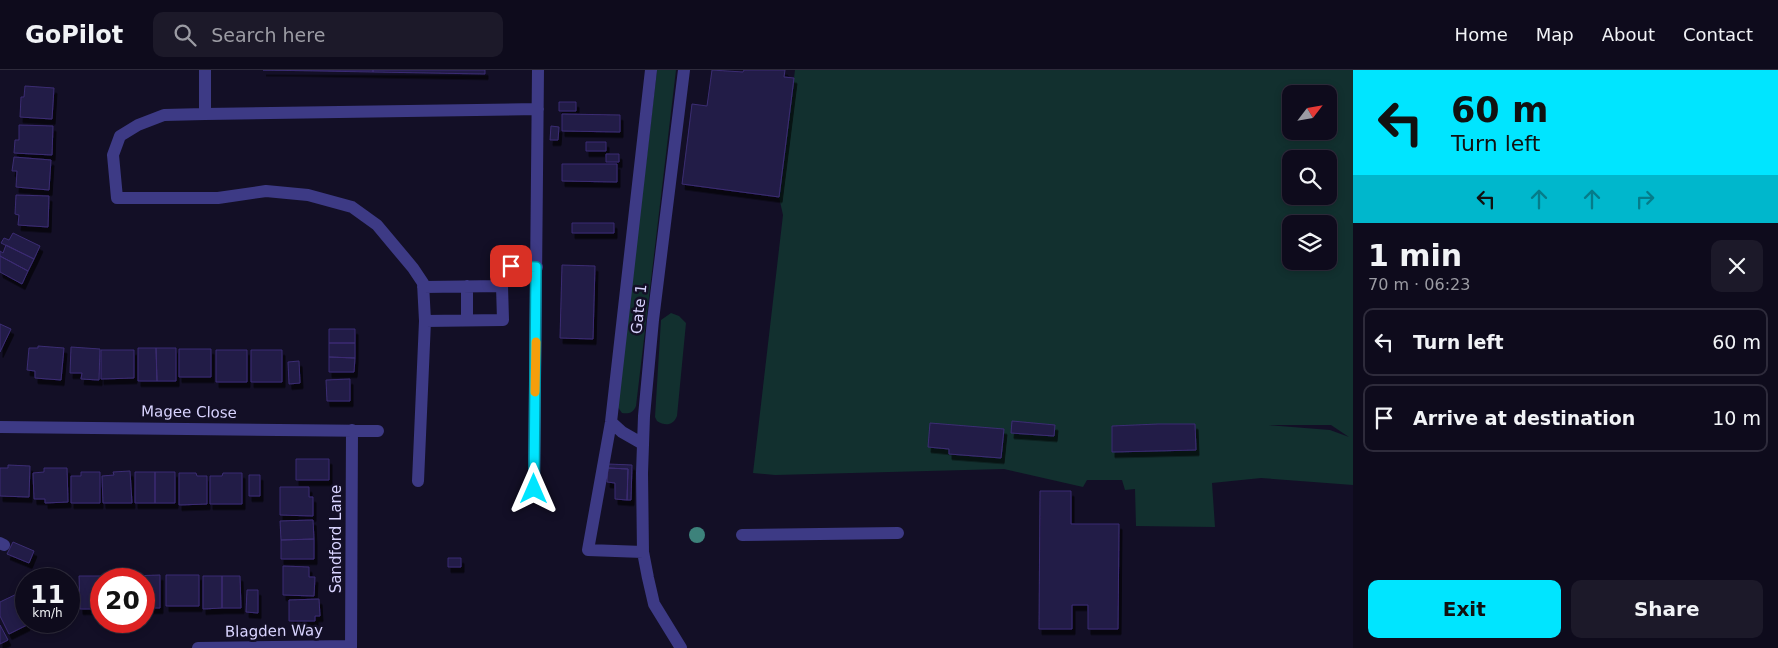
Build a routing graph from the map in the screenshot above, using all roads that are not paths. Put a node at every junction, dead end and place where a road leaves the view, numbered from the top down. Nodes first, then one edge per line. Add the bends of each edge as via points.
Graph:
1 (205, 70) edge
2 (538, 70) edge
3 (651, 70) edge
4 (684, 70) edge
5 (538, 109) junction
6 (205, 114) junction
7 (536, 267) junction
8 (466, 286) junction
9 (502, 286) junction
10 (423, 287) junction
11 (467, 320) junction
12 (425, 321) junction
13 (611, 422) junction
14 (0, 426) edge
15 (352, 430) junction
16 (378, 431) dead end
17 (643, 444) junction
18 (418, 481) dead end
19 (534, 489) dead end
20 (898, 533) dead end
21 (742, 534) dead end
22 (643, 552) junction
23 (351, 647) edge
24 (198, 648) edge
25 (681, 648) edge

1 - 6 street
2 - 5 street
3 - 13 street
4 - 17 street, Gate 1 via 654,310
5 - 6 street
5 - 7 street
6 - 10 street via 164,114 120,136 113,155 117,198 218,198 266,191 308,195 352,207 377,225 413,268
7 - 9 street via 511,266
7 - 19 street
8 - 9 street
8 - 10 street
8 - 11 street
9 - 11 street via 503,320
10 - 12 street
11 - 12 street
12 - 18 street
13 - 17 street
13 - 22 street via 588,550
14 - 15 street, Magee Close
15 - 16 street, Magee Close
15 - 23 street, Sandford Lane
17 - 22 street, Gate 1
20 - 21 street
22 - 25 street, Gate 1 via 654,604
23 - 24 street, Blagden Way

